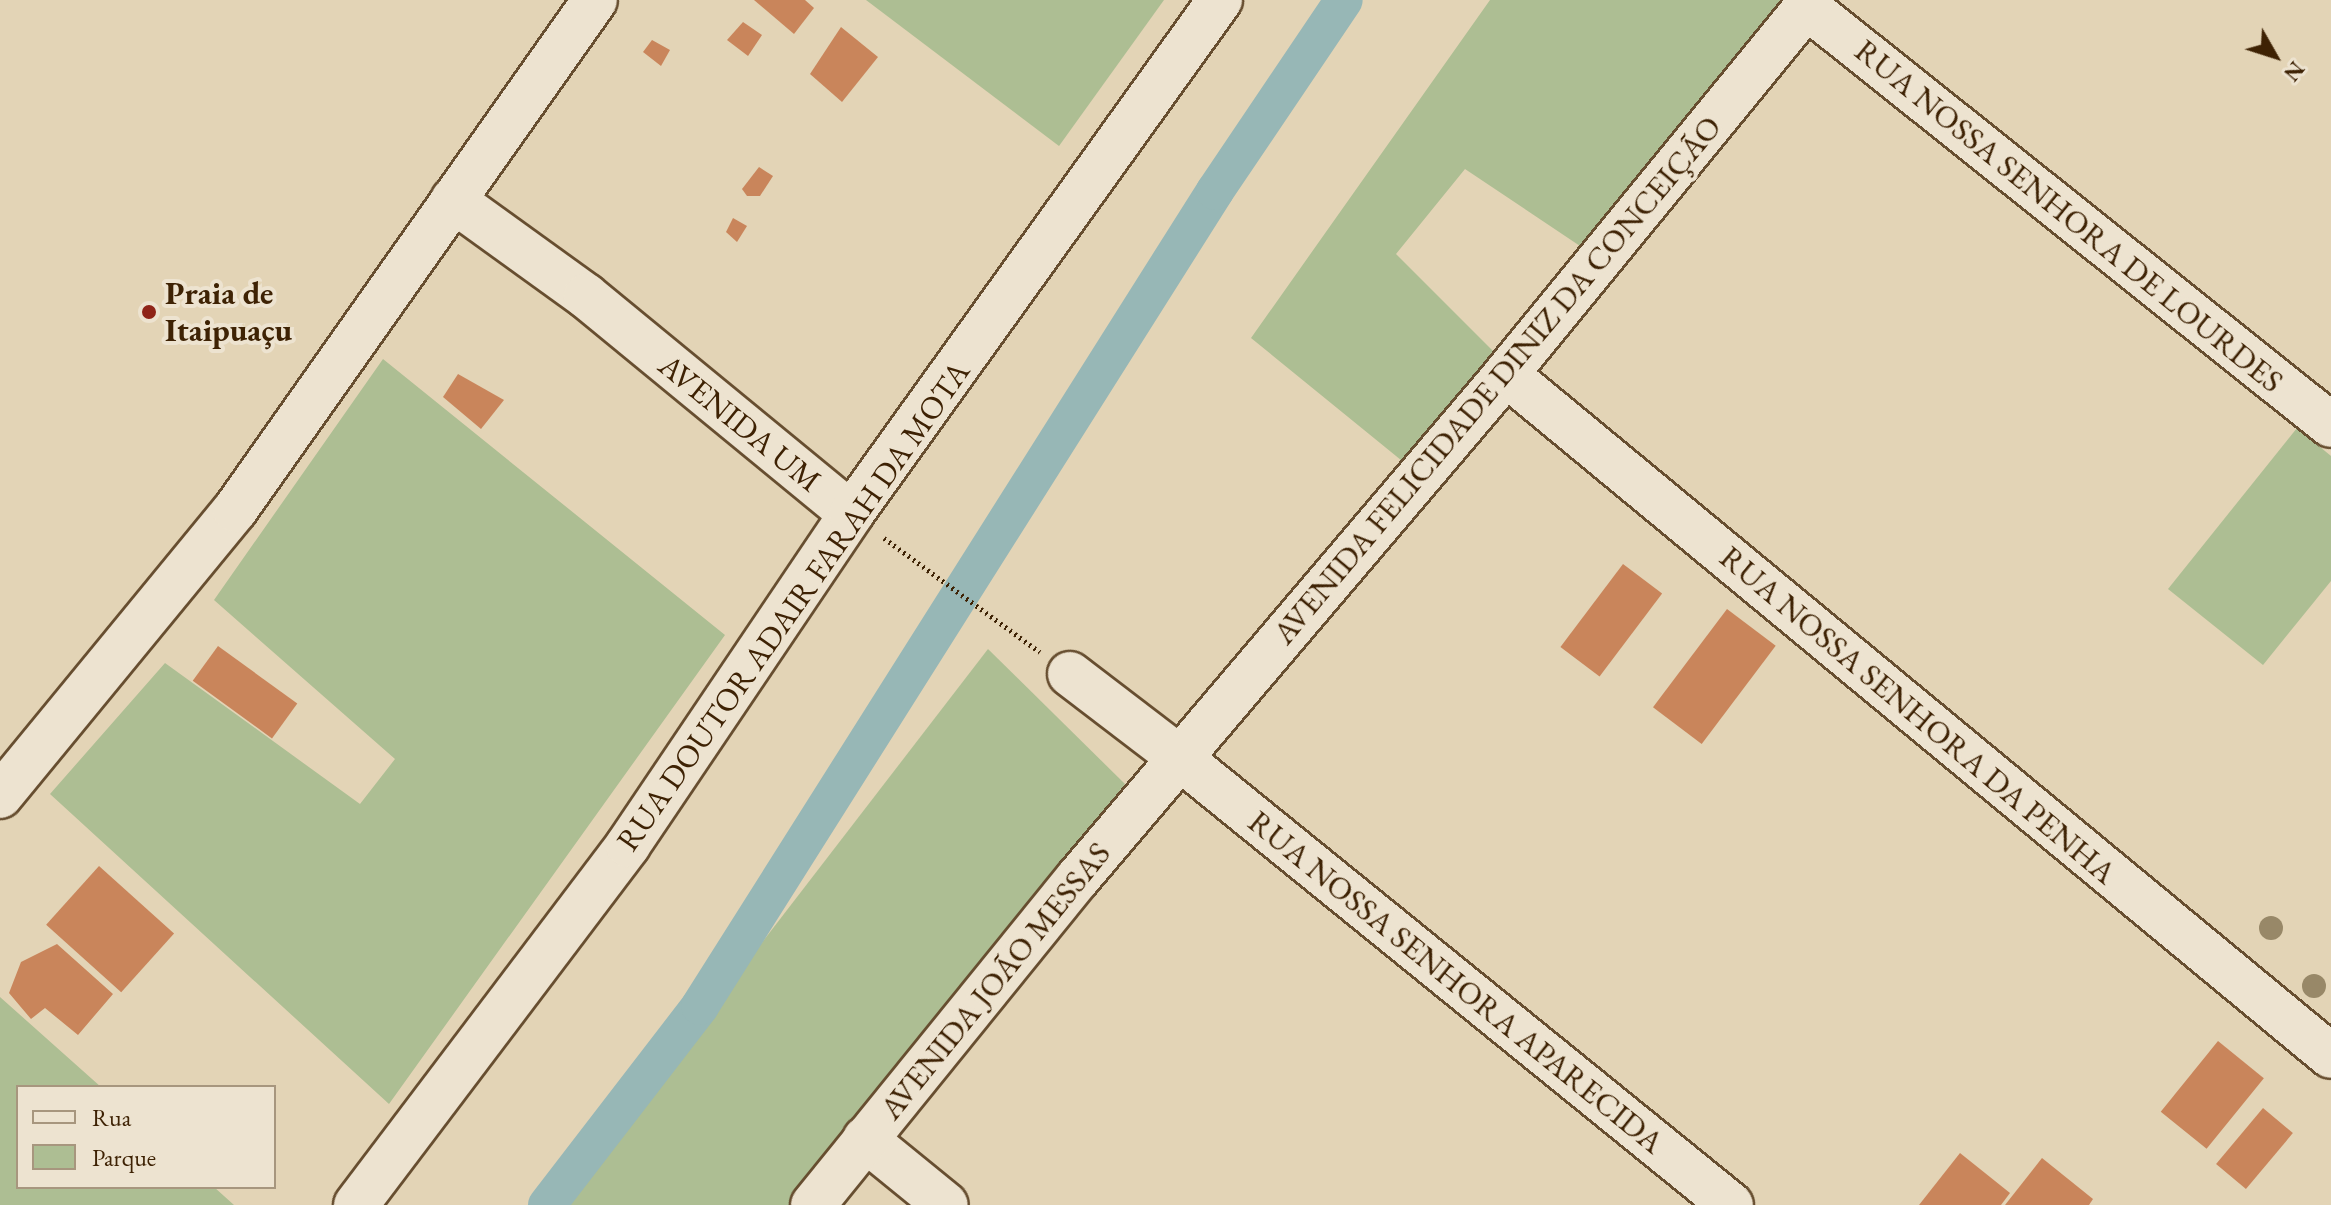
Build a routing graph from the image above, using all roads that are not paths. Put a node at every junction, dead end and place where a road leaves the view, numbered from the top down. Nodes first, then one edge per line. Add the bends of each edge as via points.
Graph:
1 (595, 0) edge
2 (1220, 0) edge
3 (1809, 3) edge
4 (453, 200) junction
5 (1506, 374) junction
6 (2331, 425) edge
7 (851, 514) junction
8 (1070, 674) road end
9 (1181, 759) junction
10 (0, 796) edge
11 (2331, 1056) edge
12 (865, 1139) junction
13 (356, 1205) edge
14 (813, 1205) edge
15 (946, 1205) edge
16 (1731, 1205) edge

1 - 4 street
2 - 7 street, RUA DOUTOR ADAIR FARAH DA MOTA
3 - 5 street, AVENIDA FELICIDADE DINIZ DA CONCEIÇÃO
3 - 6 street, RUA NOSSA SENHORA DE LOURDES
4 - 7 street, AVENIDA UM via 586,296
4 - 10 street via 235,510
5 - 9 street, AVENIDA FELICIDADE DINIZ DA CONCEIÇÃO
5 - 11 street, RUA NOSSA SENHORA DA PENHA
7 - 13 street, RUA DOUTOR ADAIR FARAH DA MOTA via 628,845
8 - 9 street
9 - 12 street, AVENIDA JOÃO MESSAS
9 - 16 street, RUA NOSSA SENHORA APARECIDA
12 - 14 street, AVENIDA JOÃO MESSAS
12 - 15 street

